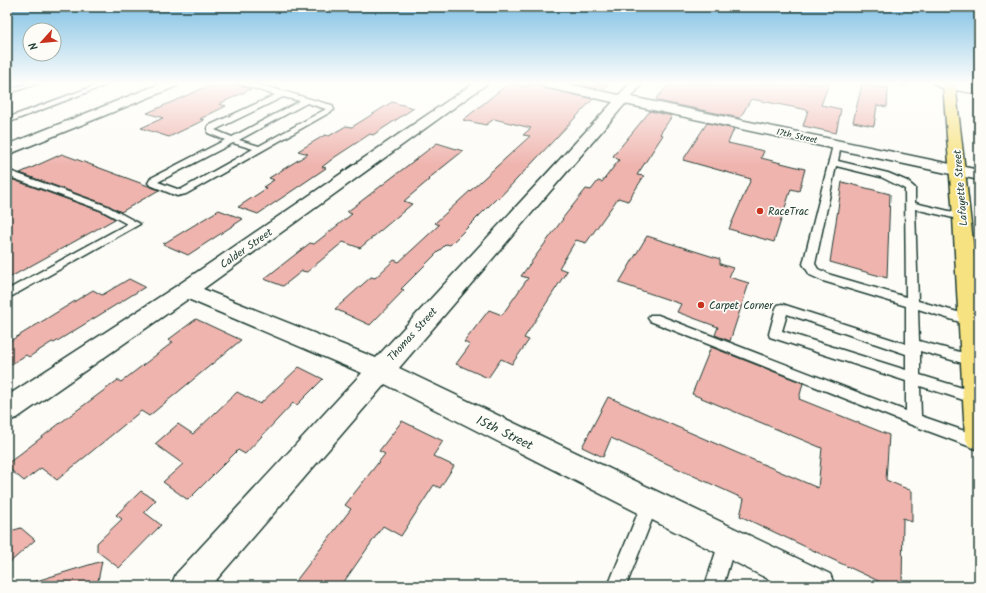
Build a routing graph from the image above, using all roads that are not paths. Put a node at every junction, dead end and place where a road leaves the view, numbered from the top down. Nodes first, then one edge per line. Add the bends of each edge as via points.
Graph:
1 (34, 111) edge
2 (104, 111) edge
3 (248, 111) edge
4 (288, 111) edge
5 (327, 111) edge
6 (442, 111) edge
7 (613, 111) edge
8 (677, 111) edge
9 (953, 111) edge
10 (7, 121) edge
11 (232, 140) junction
12 (837, 145) junction
13 (260, 149) junction
14 (7, 150) edge
15 (833, 163) junction
16 (7, 173) edge
17 (969, 173) edge
18 (909, 205) junction
19 (962, 217) junction
20 (186, 290) junction
21 (7, 295) edge
22 (912, 303) junction
23 (654, 318) dead end
24 (975, 322) edge
25 (913, 348) junction
26 (973, 360) junction
27 (380, 370) junction
28 (913, 378) junction
29 (976, 398) junction
30 (7, 410) edge
31 (914, 420) junction
32 (979, 437) edge
33 (979, 443) edge
34 (650, 504) junction
35 (727, 542) junction
36 (188, 586) edge
37 (617, 586) edge
38 (714, 586) edge
39 (818, 586) edge

1 - 10 lane
2 - 14 street
3 - 11 lane via 211,128 211,131
4 - 11 lane
5 - 13 lane
6 - 20 street, Calder Street
7 - 27 street, Thomas Street
8 - 12 street, 17th Street
9 - 17 highway, Lafayette Street
11 - 13 lane
11 - 13 lane via 154,180 153,183 177,193 183,192
12 - 15 lane
12 - 17 street, 17th Street
15 - 18 lane via 891,177 906,184 910,188
15 - 22 lane via 809,264 811,268 827,278
16 - 21 lane via 104,208 135,224
17 - 19 highway, Lafayette Street
18 - 19 lane
18 - 22 lane
19 - 24 highway, Lafayette Street
20 - 27 street, 15th Street
20 - 30 street, Calder Street
22 - 24 lane
22 - 25 lane
23 - 31 lane
24 - 26 highway, Lafayette Street
25 - 26 lane
25 - 28 lane
25 - 28 lane via 782,308 775,334
26 - 29 highway, Lafayette Street
27 - 34 street, 15th Street
27 - 36 street, Thomas Street
28 - 29 lane
28 - 31 lane
29 - 32 highway, Lafayette Street
31 - 33 lane
34 - 35 street, 15th Street
34 - 37 lane
35 - 38 lane
35 - 39 street, 15th Street

